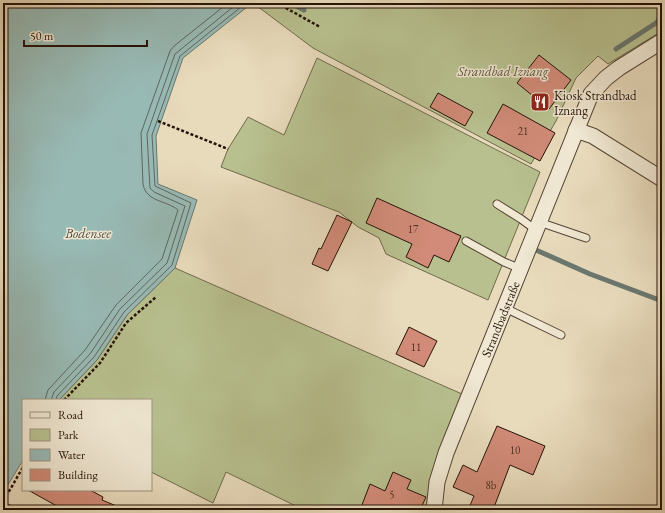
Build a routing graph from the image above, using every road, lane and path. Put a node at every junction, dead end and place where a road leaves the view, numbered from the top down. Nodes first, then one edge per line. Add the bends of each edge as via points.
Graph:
1 (277, 3) edge
2 (320, 27) dead end
3 (662, 41) edge
4 (158, 121) dead end
5 (576, 130) junction
6 (228, 149) dead end
7 (662, 179) edge
8 (496, 204) dead end
9 (537, 226) junction
10 (586, 238) dead end
11 (466, 241) dead end
12 (521, 269) junction
13 (156, 296) dead end
14 (505, 308) junction
15 (561, 335) dead end
16 (65, 399) edge
17 (22, 469) edge
18 (3, 499) edge
19 (3, 506) edge
20 (11, 510) edge
21 (434, 510) edge

1 - 2 path
3 - 5 street, Strandbadstraße via 606,78 591,94
4 - 6 path
5 - 7 street via 593,136
5 - 9 street, Strandbadstraße
8 - 9 lane
9 - 10 lane
9 - 12 street, Strandbadstraße
11 - 12 lane
12 - 14 street, Strandbadstraße
13 - 16 path via 126,323 100,363
14 - 15 lane
14 - 21 street, Strandbadstraße via 446,453 437,482
17 - 18 path
19 - 20 lane

